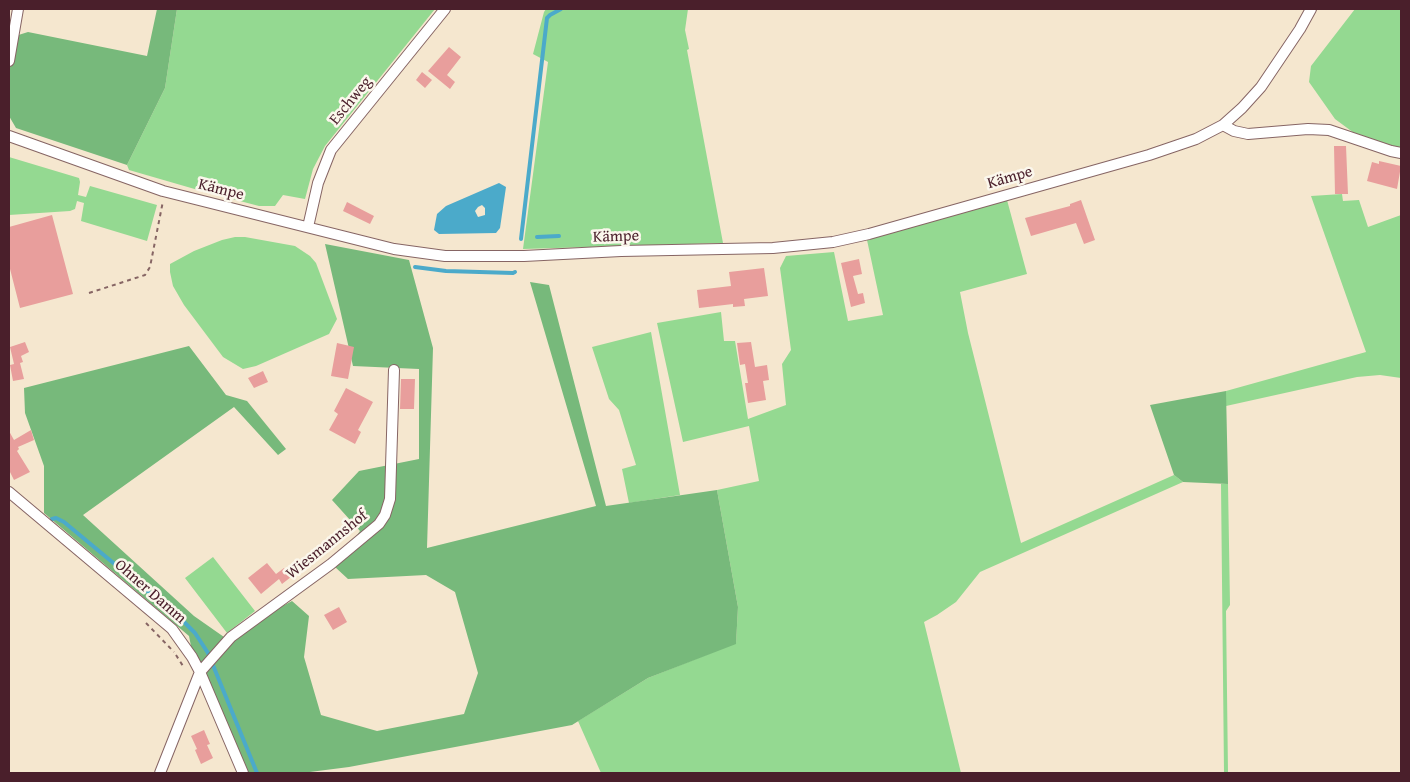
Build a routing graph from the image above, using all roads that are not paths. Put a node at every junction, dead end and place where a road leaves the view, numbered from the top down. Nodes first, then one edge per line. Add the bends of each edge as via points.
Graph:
1 (18, 9) edge
2 (445, 9) edge
3 (1311, 9) edge
4 (9, 61) edge
5 (1223, 125) junction
6 (9, 136) edge
7 (1401, 153) edge
8 (308, 227) junction
9 (394, 370) dead end
10 (9, 492) edge
11 (200, 672) junction
12 (160, 773) edge
13 (243, 773) edge

1 - 4 street
2 - 8 street, Eschweg via 331,150 318,182
3 - 5 street, Kämpe via 1261,87
5 - 7 street via 1248,134 1328,130
5 - 8 street, Kämpe via 1196,139 1149,155 834,242 772,248 445,256 394,249
6 - 8 street, Kämpe via 166,191
9 - 11 street, Wiesmannshof via 390,499 379,524 331,564 231,637
10 - 11 street, Ohner Damm via 172,628
11 - 12 street, Wiesmannshof
11 - 13 street, Ohner Damm

